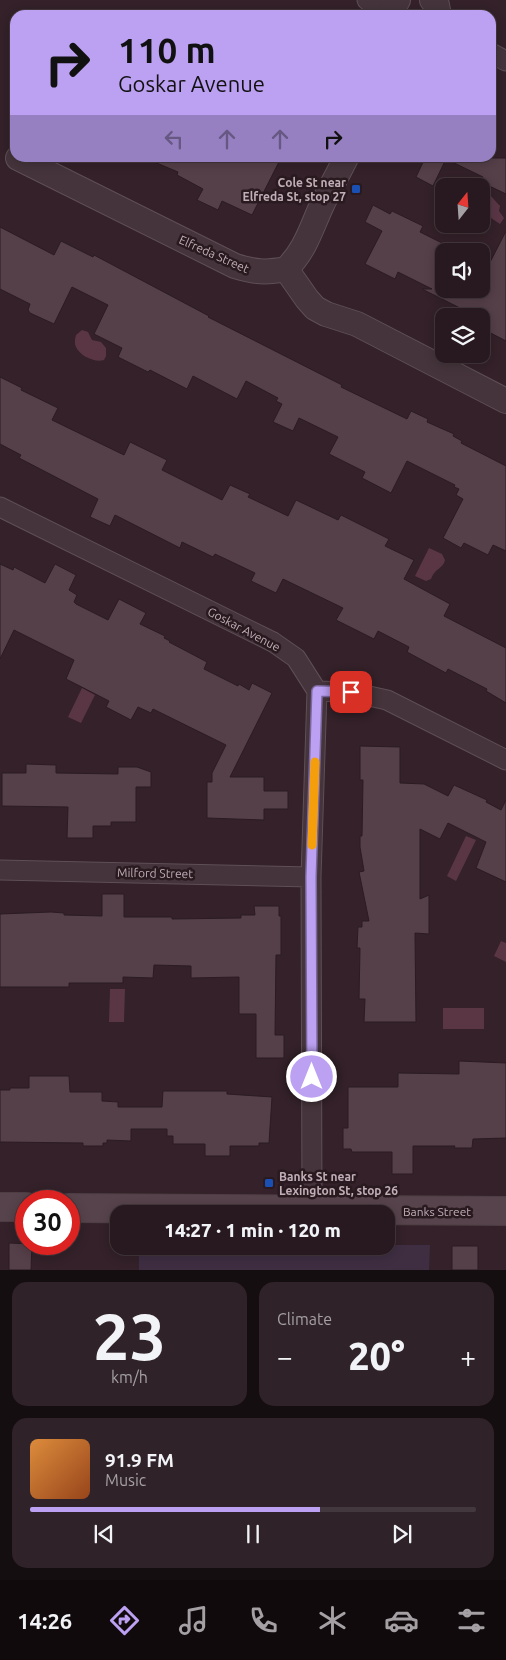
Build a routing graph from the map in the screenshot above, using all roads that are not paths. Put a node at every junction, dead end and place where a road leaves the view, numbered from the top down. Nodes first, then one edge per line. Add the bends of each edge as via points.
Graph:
1 (367, 0) edge
2 (382, 10) edge
3 (27, 162) edge
4 (344, 162) edge
5 (286, 269) junction
6 (506, 401) edge
7 (0, 506) edge
8 (317, 691) junction
9 (506, 760) edge
10 (0, 870) edge
11 (311, 877) junction
12 (312, 1205) edge
13 (0, 1207) edge
14 (15, 1207) edge
15 (80, 1208) edge
16 (110, 1208) edge
17 (395, 1210) edge
18 (506, 1211) edge

1 - 2 street
3 - 5 street, Elfreda Street via 234,266 254,272
4 - 5 street via 305,245
5 - 6 street via 315,308 357,324
7 - 8 street, Goskar Avenue via 272,642 296,658
8 - 9 street via 351,692 388,700
8 - 11 street
10 - 11 street, Milford Street
11 - 12 street
13 - 14 main road
15 - 16 main road, Banks Street
17 - 18 main road, Banks Street

